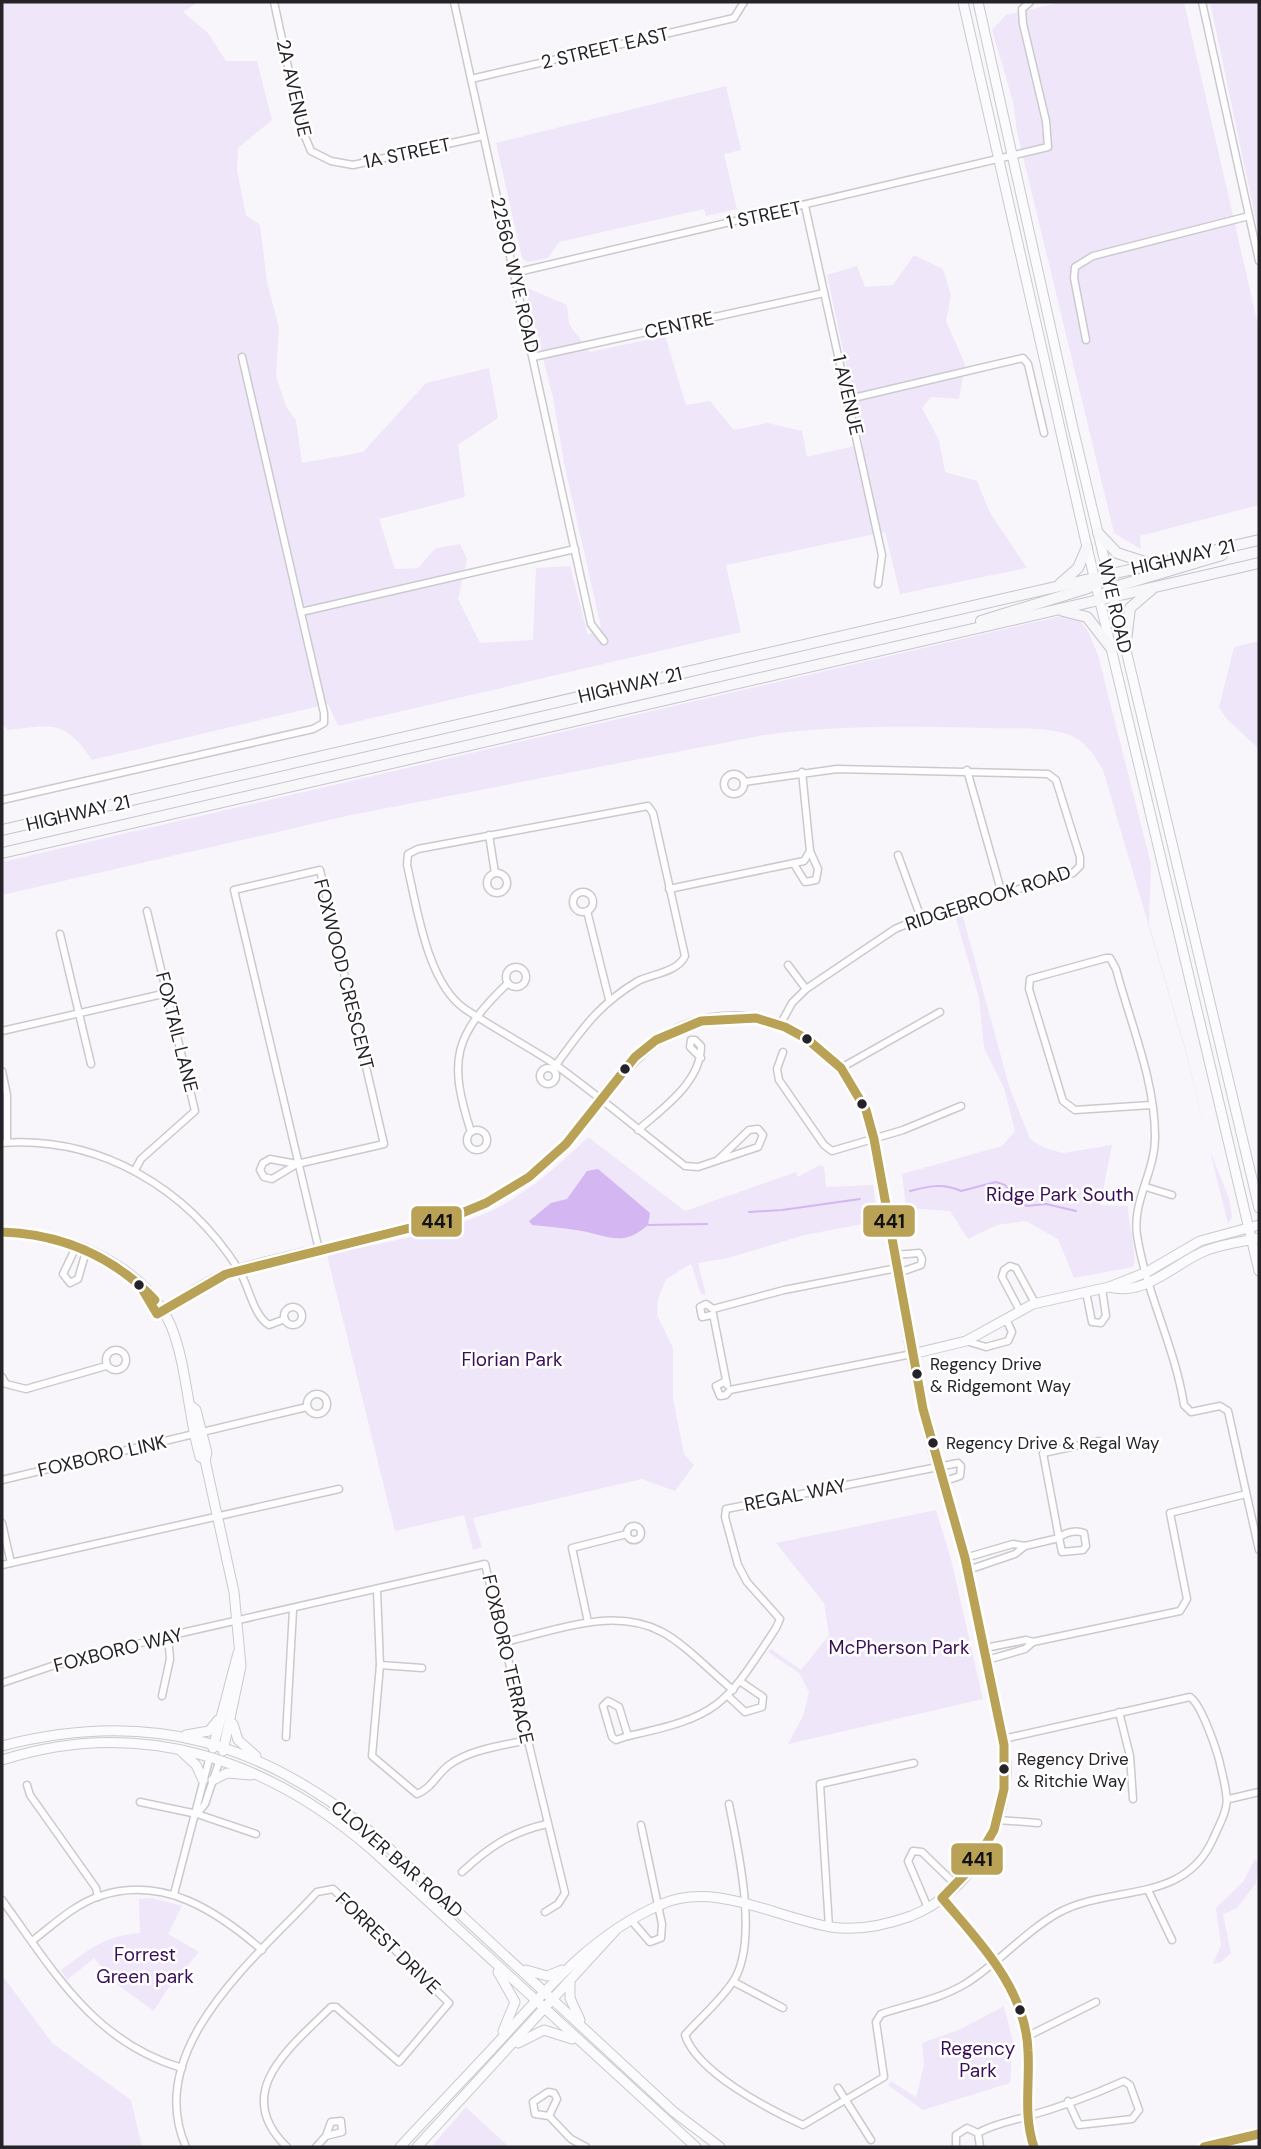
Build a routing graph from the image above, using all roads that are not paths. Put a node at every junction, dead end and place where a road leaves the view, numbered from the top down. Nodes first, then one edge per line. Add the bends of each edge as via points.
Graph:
1 (274, 2) edge
2 (454, 2) edge
3 (744, 2) edge
4 (963, 2) edge
5 (978, 2) edge
6 (1030, 2) edge
7 (1202, 2) edge
8 (471, 79) junction
9 (483, 136) junction
10 (1012, 156) junction
11 (998, 160) junction
12 (331, 161) joint
13 (805, 206) junction
14 (1249, 216) junction
15 (1259, 261) edge
16 (514, 273) junction
17 (824, 293) junction
18 (1086, 340) dead end
19 (242, 357) dead end
20 (533, 357) junction
21 (849, 399) junction
22 (1044, 433) dead end
23 (1098, 533) junction
24 (1257, 540) edge
25 (1087, 547) junction
26 (575, 549) junction
27 (1259, 562) edge
28 (1152, 565) junction
29 (1108, 574) junction
30 (1095, 581) junction
31 (878, 584) dead end
32 (1156, 586) junction
33 (1057, 587) junction
34 (1112, 592) junction
35 (1099, 599) junction
36 (1055, 610) junction
37 (301, 612) junction
38 (951, 634) junction
39 (604, 641) dead end
40 (1111, 648) junction
41 (1125, 649) junction
42 (967, 770) junction
43 (802, 772) junction
44 (744, 782) dead end
45 (2, 800) edge
46 (2, 830) edge
47 (489, 835) junction
48 (810, 851) junction
49 (2, 853) edge
50 (898, 855) dead end
51 (794, 864) junction
52 (495, 873) dead end
53 (669, 889) junction
54 (1002, 894) junction
55 (147, 911) dead end
56 (587, 911) dead end
57 (920, 918) junction
58 (60, 934) dead end
59 (788, 965) dead end
60 (508, 983) dead end
61 (806, 989) junction
62 (167, 993) junction
63 (608, 999) junction
64 (940, 1012) dead end
65 (79, 1014) junction
66 (480, 1017) junction
67 (780, 1025) junction
68 (2, 1031) edge
69 (783, 1052) dead end
70 (701, 1058) dead end
71 (91, 1064) dead end
72 (554, 1067) junction
73 (841, 1068) junction
74 (2, 1071) edge
75 (602, 1098) junction
76 (1151, 1105) junction
77 (961, 1106) dead end
78 (638, 1130) junction
79 (471, 1132) dead end
80 (874, 1139) junction
81 (4, 1142) edge
82 (718, 1160) junction
83 (297, 1164) junction
84 (135, 1170) junction
85 (1146, 1187) junction
86 (1172, 1195) dead end
87 (1259, 1208) edge
88 (1259, 1225) edge
89 (1249, 1227) junction
90 (2, 1232) edge
91 (1255, 1239) edge
92 (77, 1245) junction
93 (87, 1248) junction
94 (319, 1250) junction
95 (895, 1255) junction
96 (238, 1269) junction
97 (898, 1270) junction
98 (1259, 1271) edge
99 (1148, 1277) junction
100 (1105, 1288) junction
101 (1086, 1292) junction
102 (1035, 1303) junction
103 (1020, 1311) junction
104 (160, 1312) junction
105 (285, 1319) dead end
106 (1006, 1319) junction
107 (966, 1341) junction
108 (912, 1354) junction
109 (106, 1366) dead end
110 (2, 1377) edge
111 (724, 1382) junction
112 (730, 1390) junction
113 (307, 1407) dead end
114 (197, 1433) junction
115 (1099, 1441) dead end
116 (937, 1467) junction
117 (2, 1480) edge
118 (942, 1482) junction
119 (339, 1489) dead end
120 (1246, 1494) junction
121 (217, 1517) junction
122 (2, 1523) edge
123 (627, 1535) dead end
124 (1059, 1538) junction
125 (1025, 1546) junction
126 (1259, 1550) edge
127 (965, 1558) junction
128 (11, 1563) junction
129 (2, 1565) edge
130 (968, 1570) junction
131 (377, 1590) junction
132 (293, 1610) junction
133 (237, 1622) junction
134 (588, 1622) junction
135 (168, 1636) junction
136 (505, 1642) junction
137 (1033, 1642) junction
138 (985, 1647) junction
139 (238, 1651) junction
140 (987, 1660) junction
141 (380, 1665) junction
142 (422, 1668) dead end
143 (741, 1682) junction
144 (2, 1683) edge
145 (730, 1693) junction
146 (162, 1696) dead end
147 (1119, 1712) junction
148 (222, 1715) junction
149 (232, 1718) junction
150 (177, 1736) junction
151 (628, 1736) junction
152 (286, 1737) dead end
153 (1003, 1738) junction
154 (527, 1740) junction
155 (214, 1744) junction
156 (2, 1746) edge
157 (174, 1747) junction
158 (224, 1748) junction
159 (215, 1758) junction
160 (2, 1760) edge
161 (915, 1763) dead end
162 (270, 1765) junction
163 (269, 1778) junction
164 (203, 1780) junction
165 (213, 1780) junction
166 (27, 1785) dead end
167 (1259, 1792) edge
168 (1133, 1799) dead end
169 (1229, 1799) junction
170 (140, 1802) dead end
171 (729, 1804) dead end
172 (197, 1814) junction
173 (998, 1820) junction
174 (1038, 1822) dead end
175 (547, 1824) junction
176 (641, 1825) dead end
177 (256, 1834) dead end
178 (462, 1872) dead end
179 (957, 1886) junction
180 (1148, 1890) junction
181 (174, 1894) junction
182 (98, 1897) junction
183 (943, 1898) junction
184 (2, 1900) edge
185 (657, 1906) junction
186 (746, 1906) junction
187 (928, 1908) junction
188 (545, 1912) dead end
189 (631, 1920) junction
190 (829, 1927) junction
191 (615, 1930) junction
192 (1172, 1940) dead end
193 (32, 1941) junction
194 (262, 1950) junction
195 (482, 1951) junction
196 (514, 1964) junction
197 (995, 1964) junction
198 (564, 1970) junction
199 (570, 1982) junction
200 (734, 1982) junction
201 (544, 1991) junction
202 (554, 2000) junction
203 (536, 2001) junction
204 (1096, 2002) dead end
205 (783, 2008) dead end
206 (545, 2010) junction
207 (1028, 2036) junction
208 (592, 2037) junction
209 (498, 2042) junction
210 (588, 2049) junction
211 (502, 2054) junction
212 (183, 2068) junction
213 (838, 2088) dead end
214 (845, 2100) junction
215 (1068, 2101) junction
216 (549, 2116) junction
217 (1026, 2117) junction
218 (978, 2133) junction
219 (1259, 2134) edge
220 (326, 2136) dead end
221 (1030, 2136) junction
222 (871, 2140) dead end
223 (692, 2146) edge
224 (186, 2147) edge
225 (287, 2147) edge
226 (316, 2147) edge
227 (400, 2147) edge
228 (416, 2147) edge
229 (586, 2147) edge
230 (720, 2147) edge
231 (956, 2147) edge
232 (980, 2147) edge
233 (1026, 2147) edge
234 (1034, 2147) edge
235 (1204, 2147) edge

1 - 12 street, 2A AVENUE via 306,143 311,151
2 - 8 street, 22560 WYE ROAD
3 - 8 street, 2 STREET EAST via 738,15
4 - 11 main road, WYE ROAD
5 - 10 main road, WYE ROAD
6 - 10 street, 1 STREET via 1022,9 1023,24 1048,147
7 - 14 street
8 - 9 street, 22560 WYE ROAD
9 - 12 street, 1A STREET via 353,164
9 - 16 street, 22560 WYE ROAD
10 - 11 street, 1 STREET
10 - 23 main road, WYE ROAD
11 - 13 street, 1 STREET
11 - 25 main road, WYE ROAD
13 - 16 street, 1 STREET
13 - 17 street, 1 AVENUE
14 - 15 street
14 - 18 street via 1081,262 1074,278
16 - 20 street, 22560 WYE ROAD
17 - 20 street, CENTRE
17 - 21 street, 1 AVENUE
19 - 37 street
20 - 26 street, 22560 WYE ROAD
21 - 22 street via 1023,358
21 - 31 street, 1 AVENUE via 882,555
23 - 28 main road via 1117,553
23 - 29 main road, WYE ROAD
24 - 28 main road, HIGHWAY 21
24 - 34 main road
25 - 30 main road, WYE ROAD
25 - 33 main road via 1075,573
26 - 37 street
26 - 39 street, 22560 WYE ROAD via 591,624
27 - 32 main road, HIGHWAY 21
28 - 29 main road, HIGHWAY 21
29 - 30 main road, HIGHWAY 21
29 - 34 main road, WYE ROAD
30 - 33 main road, HIGHWAY 21
30 - 35 main road, WYE ROAD
30 - 38 main road
32 - 34 main road, HIGHWAY 21
32 - 41 main road via 1131,606
33 - 46 main road, HIGHWAY 21
34 - 35 main road, HIGHWAY 21
34 - 41 main road, WYE ROAD
35 - 36 main road, HIGHWAY 21
35 - 40 main road, WYE ROAD
36 - 38 main road, HIGHWAY 21
36 - 40 main road via 1087,617
37 - 45 street via 324,723
38 - 49 main road, HIGHWAY 21
40 - 89 main road, WYE ROAD
41 - 87 main road, WYE ROAD
42 - 43 street, RIDGEBROOK ROAD
42 - 54 street
42 - 54 street, RIDGEBROOK ROAD via 1052,776 1080,857 1080,866 1073,873
43 - 44 street, RIDGEBROOK ROAD
43 - 48 street
47 - 52 street
47 - 53 street via 645,805 653,813
47 - 66 street via 413,851 407,865 429,952 443,984 465,1009
48 - 51 street via 804,861
48 - 51 street via 818,869 816,880 805,882
50 - 57 street
51 - 53 street
53 - 63 street via 683,961
54 - 57 street, RIDGEBROOK ROAD
55 - 62 street, FOXTAIL LANE
56 - 63 street
57 - 61 street, RIDGEBROOK ROAD via 895,929
58 - 65 street
59 - 61 street
60 - 66 street
61 - 67 street, RIDGEBROOK ROAD
62 - 65 street
62 - 84 street, FOXTAIL LANE via 195,1111 141,1159
63 - 72 street
64 - 73 street
65 - 68 street
65 - 71 street
66 - 72 street
66 - 79 street via 461,1043 456,1064
67 - 73 main road via 807,1039
67 - 75 main road via 733,1018 678,1028 635,1057
69 - 80 street via 777,1069 779,1080 828,1149
70 - 78 street via 695,1073
72 - 75 street
73 - 80 main road via 866,1110
74 - 81 street via 7,1095
75 - 78 street
75 - 94 main road via 566,1144 529,1177 486,1203 450,1218
76 - 76 street via 1075,1110 1063,1101 1029,989 1030,979 1110,958
76 - 85 street via 1156,1138
77 - 80 street
78 - 82 street via 685,1166
80 - 95 main road
81 - 84 street via 98,1154
82 - 82 street via 758,1147 763,1135 758,1129 749,1130
83 - 83 street via 270,1159 260,1170 272,1179
83 - 83 street, FOXWOOD CRESCENT via 234,890 320,870 384,1144
83 - 94 street, FOXWOOD CRESCENT
84 - 96 street via 188,1207
85 - 86 street
85 - 99 street via 1137,1227
88 - 89 main road
89 - 91 main road, WYE ROAD
89 - 99 main road via 1200,1241
90 - 92 main road via 47,1235
91 - 98 main road, WYE ROAD
91 - 99 main road via 1206,1251
92 - 93 main road
92 - 93 street via 63,1274 66,1282 78,1279
93 - 104 main road via 119,1267
94 - 96 main road
95 - 97 main road
95 - 97 street via 919,1253 922,1259 914,1269
96 - 104 main road
96 - 105 street via 261,1320 269,1325
97 - 108 main road
97 - 111 street via 784,1290 713,1312
99 - 100 main road via 1120,1289
99 - 120 street via 1184,1405 1191,1412 1220,1406 1228,1411
100 - 101 main road
100 - 101 street via 1106,1316 1101,1323 1090,1318
101 - 102 main road
102 - 103 main road
102 - 103 street via 1016,1268 1010,1266 1002,1277
103 - 106 main road
104 - 114 main road via 172,1329
106 - 107 main road
106 - 107 street via 1012,1332 1008,1341 986,1347
107 - 108 main road
108 - 112 street
108 - 116 main road
109 - 110 street via 26,1389 6,1384
111 - 112 street
111 - 112 street via 716,1386 717,1394 724,1396
113 - 114 street, FOXBORO LINK
114 - 117 street, FOXBORO LINK
114 - 121 main road
115 - 124 street via 1043,1453
116 - 118 main road
116 - 118 street via 956,1462 961,1466 960,1476
116 - 143 street, REGAL WAY via 726,1509 738,1565 780,1619
118 - 127 main road
119 - 121 street
120 - 126 street
120 - 137 street via 1170,1513 1187,1599 1180,1611
121 - 128 street
121 - 133 main road
122 - 128 street
123 - 134 street via 572,1548
124 - 124 street via 1062,1552 1086,1546 1084,1533 1079,1531
124 - 125 street
125 - 127 street via 1013,1544
125 - 130 street
127 - 130 main road
128 - 129 street
130 - 138 main road
131 - 132 street, FOXBORO TERRACE
131 - 136 street, FOXBORO TERRACE via 485,1564
131 - 141 street
132 - 133 street, FOXBORO TERRACE
132 - 152 street
133 - 135 street, FOXBORO WAY
133 - 139 main road
134 - 136 street
134 - 145 street via 633,1622 663,1632
135 - 144 street, FOXBORO WAY via 52,1665
135 - 146 street via 170,1660
136 - 154 street, FOXBORO TERRACE
137 - 138 street
137 - 140 street via 1025,1649
138 - 140 main road
139 - 148 main road
139 - 149 main road via 242,1666
140 - 153 main road
141 - 142 street
141 - 154 street via 372,1756 413,1793 424,1792 462,1757
143 - 145 street, REGAL WAY
143 - 145 street via 763,1698 762,1707 745,1712
145 - 151 street, REGAL WAY via 698,1717
147 - 153 street
147 - 168 street via 1130,1756
147 - 169 street via 1193,1698 1220,1761
148 - 150 main road via 204,1733
148 - 155 main road
149 - 158 main road
149 - 162 main road via 243,1747
150 - 155 main road, CLOVER BAR ROAD
150 - 156 main road, CLOVER BAR ROAD via 85,1731
151 - 151 street via 619,1707 614,1701 605,1702 612,1737
153 - 173 main road via 1006,1769
154 - 175 street, FOXBORO TERRACE
155 - 158 main road, CLOVER BAR ROAD
155 - 159 main road
157 - 159 main road, CLOVER BAR ROAD
157 - 160 main road, CLOVER BAR ROAD via 83,1744
157 - 164 main road via 189,1756
158 - 159 main road
158 - 162 main road, CLOVER BAR ROAD
159 - 163 main road, CLOVER BAR ROAD
159 - 164 street
159 - 165 street
161 - 190 street via 820,1784
162 - 196 main road, CLOVER BAR ROAD via 342,1808
163 - 165 main road via 230,1772
163 - 195 main road, CLOVER BAR ROAD via 335,1817
164 - 172 street
165 - 172 street
166 - 182 street
167 - 169 street
169 - 180 street via 1208,1851 1198,1863 1171,1883
170 - 172 street
171 - 186 street
172 - 177 street
172 - 181 street
173 - 174 street
173 - 179 main road via 977,1863
175 - 178 street via 498,1841
175 - 188 street, FOXBORO TERRACE via 565,1893
176 - 185 street
179 - 183 main road
179 - 187 street via 922,1852 913,1852 908,1861
180 - 192 street
180 - 197 street via 1067,1909
181 - 182 street via 147,1891
181 - 194 street via 216,1914
182 - 193 street
183 - 187 main road
183 - 197 main road
184 - 193 street
185 - 186 main road via 695,1896
185 - 189 main road
185 - 189 street via 663,1933 656,1941 645,1939
186 - 190 main road
186 - 200 street via 746,1932
187 - 190 main road via 892,1922
189 - 191 main road
191 - 198 main road
191 - 199 main road
193 - 212 street via 78,2004 96,2020 148,2057
194 - 212 street, FORREST DRIVE via 201,2023
194 - 225 street, FORREST DRIVE via 317,1892 332,1889 449,2001 399,2062 331,2007 278,2060 266,2085 268,2123
195 - 203 main road, CLOVER BAR ROAD
195 - 209 main road via 515,2002
196 - 198 main road via 543,1975
196 - 201 main road, CLOVER BAR ROAD
197 - 207 main road via 1017,2000
197 - 214 street via 946,1994 881,2014 876,2022 884,2077
198 - 201 main road
199 - 202 main road
199 - 208 main road via 575,2013
200 - 205 street
200 - 214 street via 685,2035 690,2050 730,2085 803,2125
201 - 202 main road, CLOVER BAR ROAD
201 - 203 main road
202 - 206 main road
202 - 208 main road, CLOVER BAR ROAD
203 - 206 main road, CLOVER BAR ROAD
203 - 209 main road
204 - 207 street
206 - 210 main road, CLOVER BAR ROAD
206 - 211 main road
207 - 217 main road
208 - 230 main road, CLOVER BAR ROAD
209 - 227 main road
210 - 211 main road via 544,2029
210 - 223 main road, CLOVER BAR ROAD
211 - 228 main road
212 - 224 street, FORREST DRIVE via 178,2102
213 - 214 street
214 - 222 street
215 - 215 street via 1079,2124 1132,2119 1139,2110 1127,2081
215 - 217 street
216 - 216 street via 539,2116 532,2106 548,2092 557,2099
216 - 229 street
217 - 218 street
217 - 221 main road
218 - 231 street via 962,2129 956,2135
218 - 232 street
219 - 235 main road
220 - 226 street
221 - 233 main road
221 - 234 main road

